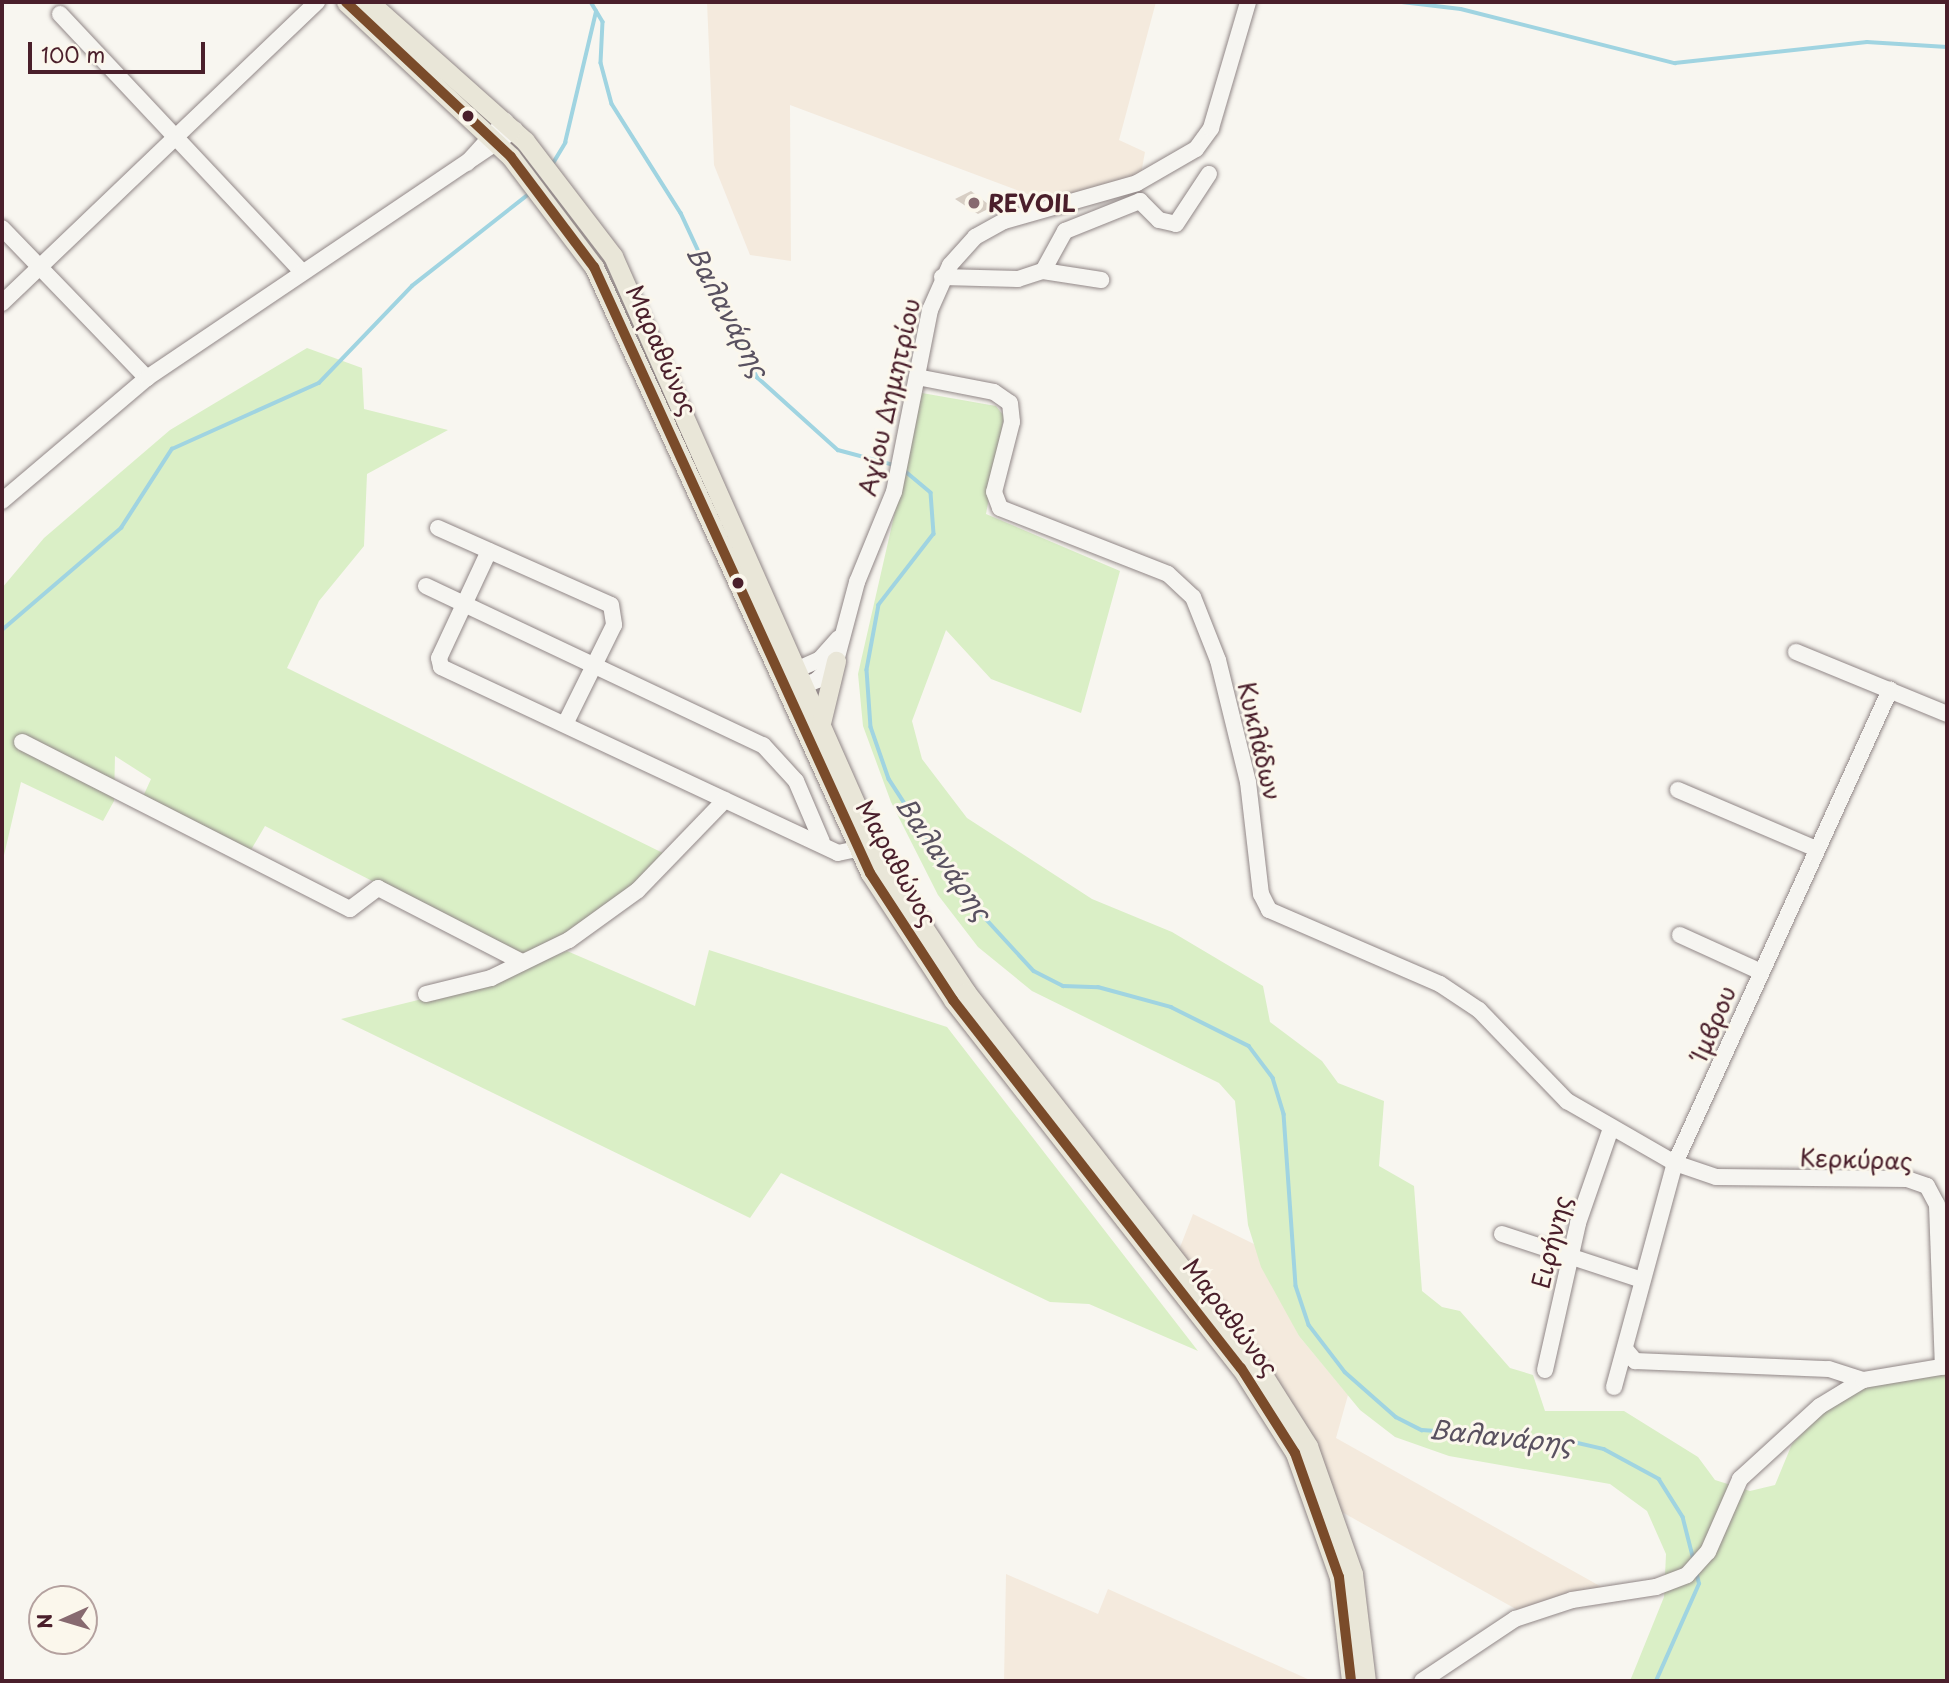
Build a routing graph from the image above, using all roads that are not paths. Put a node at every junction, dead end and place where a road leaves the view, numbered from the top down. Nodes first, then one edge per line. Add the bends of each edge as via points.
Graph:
1 (317, 2) edge
2 (346, 2) edge
3 (369, 2) edge
4 (1248, 2) edge
5 (60, 14) dead end
6 (510, 126) junction
7 (177, 132) junction
8 (494, 139) junction
9 (1209, 174) dead end
10 (2, 228) edge
11 (39, 267) junction
12 (301, 271) junction
13 (1043, 271) junction
14 (942, 277) junction
15 (1101, 281) dead end
16 (2, 303) edge
17 (916, 377) junction
18 (147, 378) junction
19 (2, 501) edge
20 (438, 527) dead end
21 (489, 551) junction
22 (426, 586) dead end
23 (463, 606) junction
24 (841, 633) junction
25 (1796, 652) dead end
26 (836, 661) junction
27 (596, 664) junction
28 (801, 678) junction
29 (782, 685) junction
30 (1890, 690) junction
31 (1947, 714) edge
32 (821, 723) junction
33 (565, 724) junction
34 (22, 743) dead end
35 (1678, 790) dead end
36 (725, 800) junction
37 (822, 842) junction
38 (858, 849) junction
39 (1816, 849) junction
40 (1680, 935) dead end
41 (522, 962) junction
42 (1759, 971) junction
43 (426, 994) dead end
44 (1611, 1128) junction
45 (1675, 1163) junction
46 (1502, 1234) dead end
47 (1569, 1260) junction
48 (1642, 1280) junction
49 (1625, 1349) junction
50 (1945, 1366) edge
51 (1545, 1370) dead end
52 (1863, 1380) junction
53 (1614, 1387) dead end
54 (1351, 1681) edge
55 (1366, 1681) edge
56 (1422, 1681) edge

1 - 7 street
2 - 8 main road, Μαραθώνος
3 - 6 main road, Μαραθώνος
4 - 14 street, Αγίου Δημητρίου via 1211,128 1196,149 1137,183 985,231
5 - 7 street
6 - 8 street
6 - 28 main road, Μαραθώνος via 562,184 638,303
7 - 11 street
7 - 12 street
8 - 12 street via 467,163
8 - 29 main road, Μαραθώνος via 551,203 619,310
9 - 13 street via 1176,224 1159,220 1140,201 1116,208 1065,231
10 - 11 street
11 - 16 street
11 - 18 street
12 - 18 street
13 - 14 street via 1018,279
13 - 15 street
14 - 17 street, Αγίου Δημητρίου
17 - 24 street, Αγίου Δημητρίου via 896,484
17 - 44 street, Κυκλάδων via 994,392 1010,403 1012,422 994,492 1000,508 1168,574 1193,597 1218,660 1248,782 1261,894 1269,910 1440,984 1479,1010 1567,1101
18 - 19 street
20 - 21 street
21 - 23 street
21 - 27 street via 611,606 614,625
22 - 23 street
23 - 27 street
23 - 33 street via 441,667
24 - 26 street, Αγίου Δημητρίου
24 - 28 street, Αγίου Δημητρίου
25 - 30 street
26 - 28 street, Αγίου Δημητρίου
26 - 32 main road
27 - 33 street
27 - 37 street via 763,745 796,781
28 - 29 street, Αγίου Δημητρίου
28 - 32 main road, Μαραθώνος
29 - 38 main road, Μαραθώνος
30 - 31 street
30 - 39 street, Ίμβρου
32 - 55 main road, Μαραθώνος via 865,831 925,935 1253,1360 1308,1446 1353,1574
33 - 36 street
34 - 41 street via 349,909 360,907 375,887
35 - 39 street
36 - 37 street
36 - 41 street via 638,890 569,940
37 - 38 street via 838,853
38 - 54 main road, Μαραθώνος via 954,1000 1280,1427 1333,1553
39 - 42 street, Ίμβρου
40 - 42 street
41 - 43 street
42 - 45 street, Ίμβρου
44 - 45 street, Κερκύρας
44 - 47 street, Ειρήνης
45 - 48 street, Ίμβρου
45 - 50 street, Κερκύρας via 1716,1177 1906,1179 1927,1185 1937,1205
46 - 47 street
47 - 48 street
47 - 51 street, Ειρήνης
48 - 49 street, Ίμβρου
49 - 52 street via 1636,1361 1829,1369
49 - 53 street, Ίμβρου
50 - 52 street
52 - 56 street via 1821,1406 1744,1474 1712,1546 1688,1575 1656,1587 1572,1600 1515,1619

